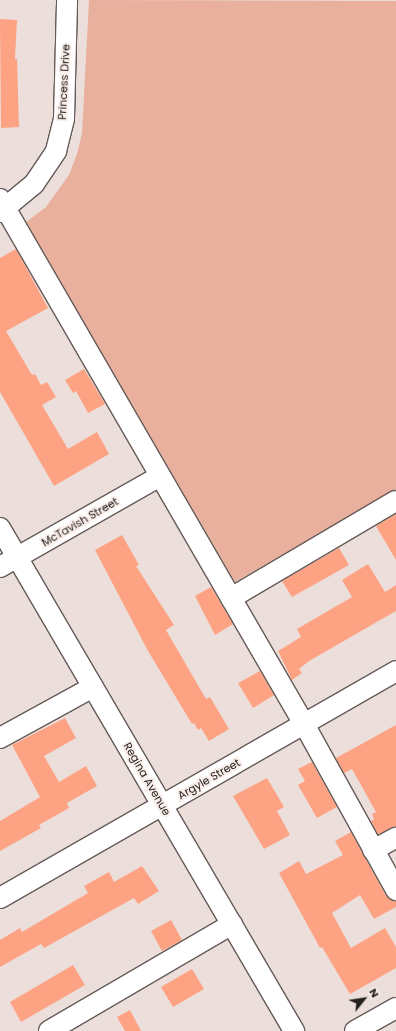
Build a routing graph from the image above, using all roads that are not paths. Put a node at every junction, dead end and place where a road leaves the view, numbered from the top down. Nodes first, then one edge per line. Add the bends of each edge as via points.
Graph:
1 (67, 0) edge
2 (2, 206) edge
3 (160, 476) junction
4 (396, 501) edge
5 (0, 528) edge
6 (18, 558) junction
7 (0, 567) edge
8 (231, 598) junction
9 (396, 671) edge
10 (93, 687) junction
11 (304, 724) junction
12 (0, 738) edge
13 (162, 806) junction
14 (396, 838) edge
15 (373, 850) junction
16 (396, 890) edge
17 (0, 898) edge
18 (232, 924) junction
19 (396, 1008) edge
20 (49, 1031) edge
21 (294, 1031) edge
22 (355, 1031) edge

1 - 2 street, Princess Drive via 64,118 56,151 34,184
2 - 3 street
3 - 6 street, McTavish Street
3 - 8 street
4 - 8 street
5 - 6 street, Regina Avenue
6 - 7 street, McTavish Street
6 - 10 street, Regina Avenue
8 - 11 street
9 - 11 street, Argyle Street
10 - 12 street
10 - 13 street, Regina Avenue
11 - 13 street, Argyle Street
11 - 15 street
13 - 17 street, Argyle Street
13 - 18 street, Regina Avenue
14 - 15 street
15 - 16 street
18 - 20 street
18 - 21 street, Regina Avenue
19 - 22 street

